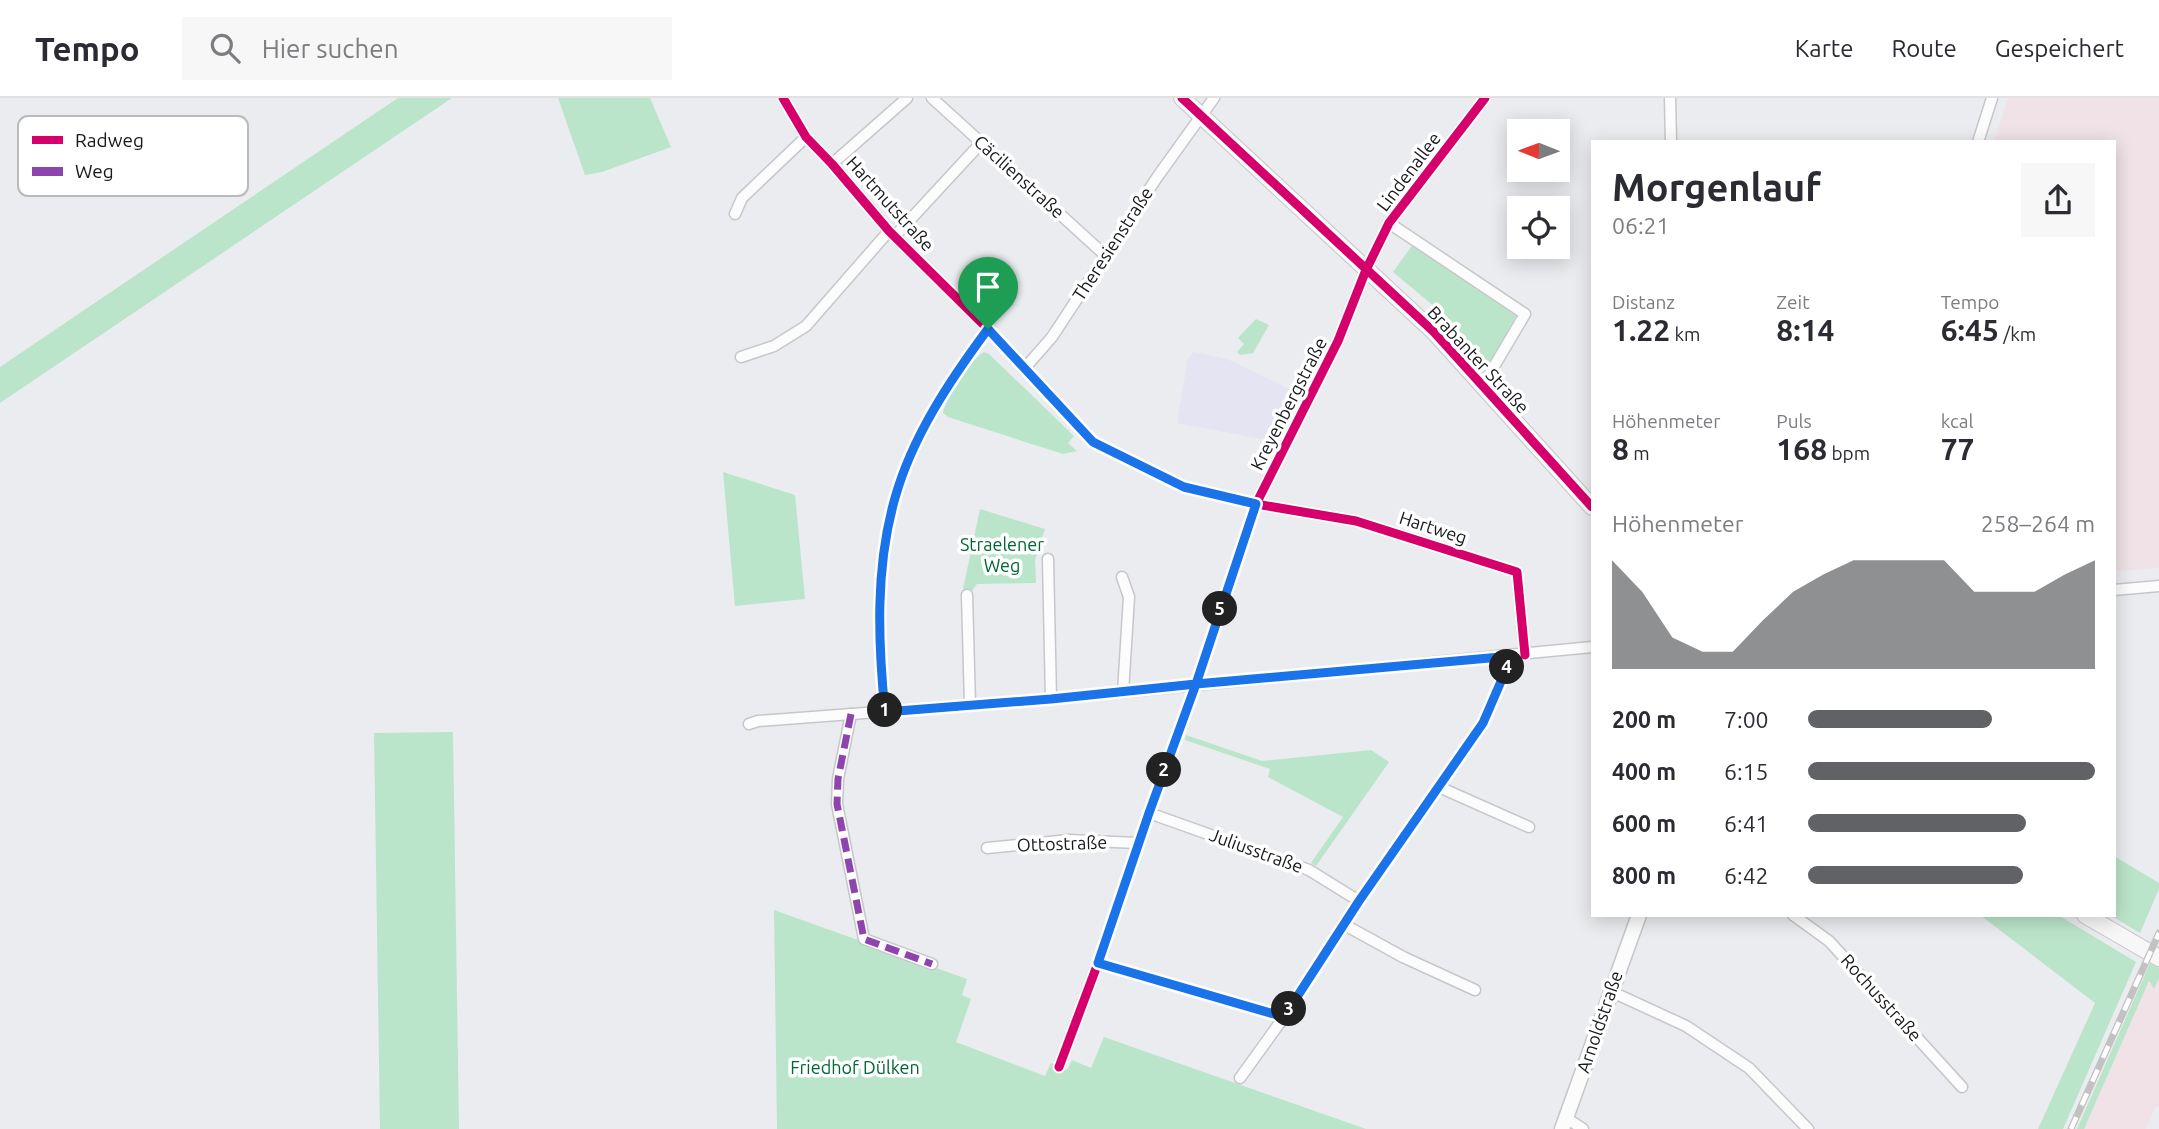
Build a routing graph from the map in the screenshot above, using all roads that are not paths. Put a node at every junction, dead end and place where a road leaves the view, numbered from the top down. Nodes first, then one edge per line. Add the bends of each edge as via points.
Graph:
1 (783, 98) edge
2 (907, 98) edge
3 (932, 98) edge
4 (1182, 98) edge
5 (1214, 98) edge
6 (1485, 98) edge
7 (1670, 98) edge
8 (1992, 98) edge
9 (1201, 116) junction
10 (806, 137) junction
11 (1671, 140) edge
12 (1979, 140) edge
13 (981, 142) junction
14 (832, 163) junction
15 (735, 214) dead end
16 (1389, 223) junction
17 (892, 233) junction
18 (1106, 256) junction
19 (1366, 270) junction
20 (988, 329) junction
21 (741, 357) dead end
22 (1024, 369) junction
23 (1483, 385) junction
24 (1256, 504) junction
25 (1591, 506) edge
26 (1048, 559) dead end
27 (1122, 577) dead end
28 (2159, 586) edge
29 (2116, 590) edge
30 (967, 596) dead end
31 (1591, 647) edge
32 (1525, 654) junction
33 (1512, 656) junction
34 (1196, 684) junction
35 (1123, 692) junction
36 (1051, 699) junction
37 (970, 705) junction
38 (885, 712) junction
39 (851, 714) junction
40 (749, 724) dead end
41 (1439, 786) junction
42 (1149, 813) junction
43 (1529, 827) dead end
44 (1138, 844) junction
45 (987, 848) dead end
46 (1359, 901) junction
47 (1638, 917) edge
48 (1796, 917) edge
49 (2088, 917) edge
50 (1343, 925) junction
51 (2159, 958) edge
52 (1098, 963) junction
53 (932, 964) dead end
54 (1475, 990) dead end
55 (1610, 991) junction
56 (1284, 1017) junction
57 (1059, 1067) dead end
58 (1240, 1078) dead end
59 (1962, 1087) dead end
60 (1564, 1123) edge
61 (1583, 1129) edge
62 (1808, 1129) edge

1 - 10 street, Hartmutstraße
2 - 14 street, Hartmutstraße
3 - 13 street, Cäcilienstraße
4 - 9 main road, Brabanter Straße
5 - 9 street, Theresienstraße
6 - 16 street, Lindenallee
7 - 11 street
8 - 12 street
9 - 18 street, Theresienstraße
9 - 19 main road, Brabanter Straße
10 - 14 street, Hartmutstraße
10 - 15 street via 742,198
13 - 17 street, Hartmutstraße
13 - 18 street, Cäcilienstraße
14 - 17 street, Hartmutstraße
16 - 19 street, Lindenallee
16 - 23 street, Brabanter Straße via 1525,313
17 - 20 street, Hartmutstraße
17 - 21 street via 806,326 774,346
18 - 22 street, Theresienstraße via 1052,337
19 - 23 main road, Brabanter Straße
19 - 24 street, Kreyenbergstraße via 1338,341
20 - 22 street, Hartmutstraße
20 - 38 street via 931,417 895,498 881,586 879,641
22 - 24 street, Hartmutstraße via 1093,442 1184,487
23 - 25 main road, Brabanter Straße
24 - 32 street, Hartweg via 1356,521 1517,572
24 - 34 street, Kreyenbergstraße
26 - 36 street
27 - 35 street via 1129,597
28 - 29 street
30 - 37 street
31 - 32 street
32 - 33 street
33 - 34 street
33 - 41 street via 1483,723
34 - 35 street
34 - 42 street, Kreyenbergstraße
35 - 36 street
36 - 37 street
37 - 38 street
38 - 39 street
39 - 40 street
39 - 53 street via 837,804 864,939
41 - 43 street
41 - 46 street
42 - 44 street, Kreyenbergstraße
42 - 46 street, Juliusstraße via 1309,870
44 - 45 street, Ottostraße via 1069,840
44 - 52 street, Kreyenbergstraße
46 - 50 street
47 - 55 street, Arnoldstraße
48 - 59 street, Rochusstraße via 1829,941
49 - 51 main road
50 - 54 street
50 - 56 street
52 - 56 street
52 - 57 street, Kreyenbergstraße
55 - 60 street, Arnoldstraße
55 - 62 street via 1686,1026 1748,1068
56 - 58 street
60 - 61 street

